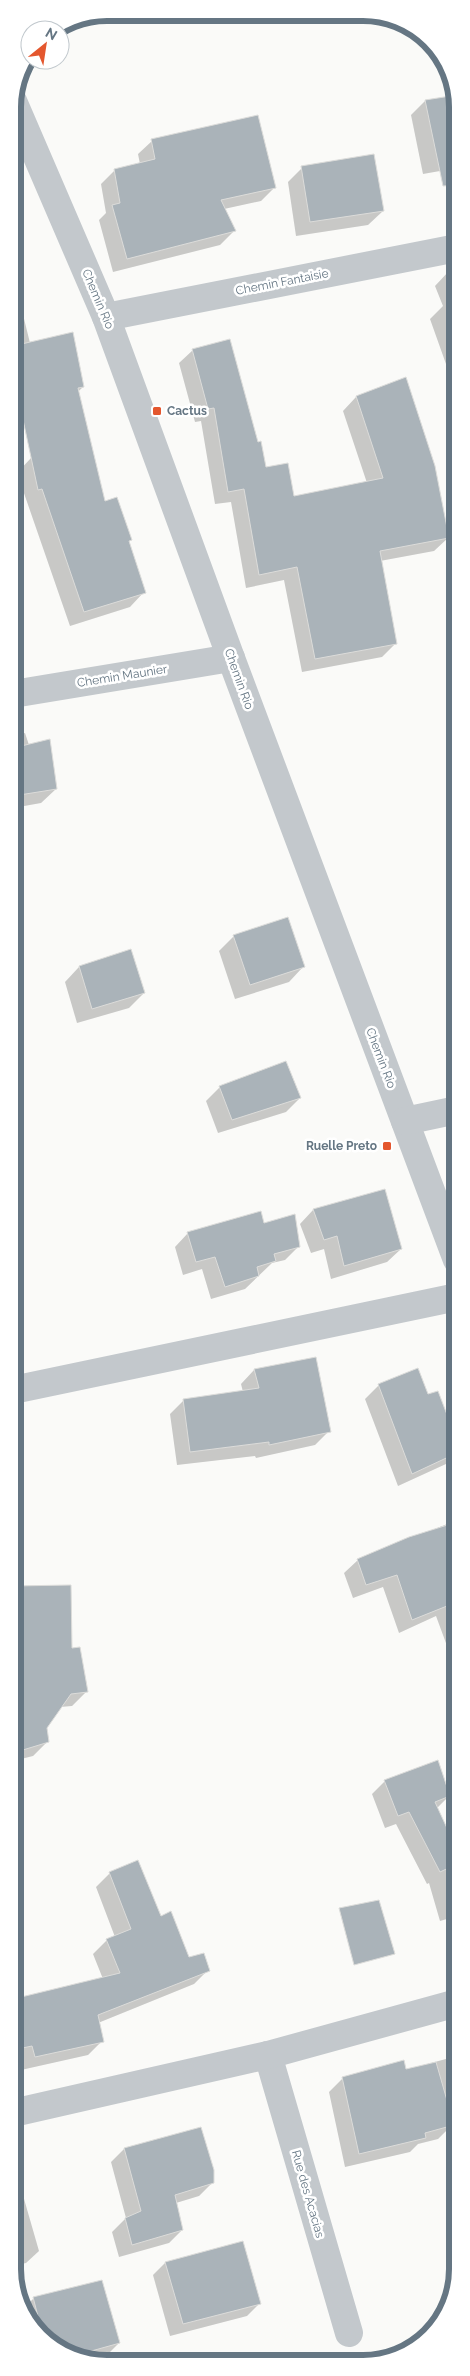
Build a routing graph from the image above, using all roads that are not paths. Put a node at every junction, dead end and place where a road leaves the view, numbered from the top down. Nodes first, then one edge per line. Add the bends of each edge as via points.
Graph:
1 (21, 120) edge
2 (449, 250) edge
3 (106, 317) junction
4 (231, 658) junction
5 (21, 693) edge
6 (449, 1112) edge
7 (405, 1121) junction
8 (449, 1239) edge
9 (449, 1299) edge
10 (21, 1388) edge
11 (449, 2005) edge
12 (268, 2055) junction
13 (21, 2111) edge
14 (349, 2333) dead end

1 - 3 street, Chemin Rio
2 - 3 street, Chemin Fantaisie
3 - 4 street, Chemin Rio
4 - 5 street, Chemin Maunier
4 - 7 street, Chemin Rio
6 - 7 street
7 - 8 street, Chemin Rio
9 - 10 street
11 - 12 street
12 - 13 street
12 - 14 street, Rue des Acacias

